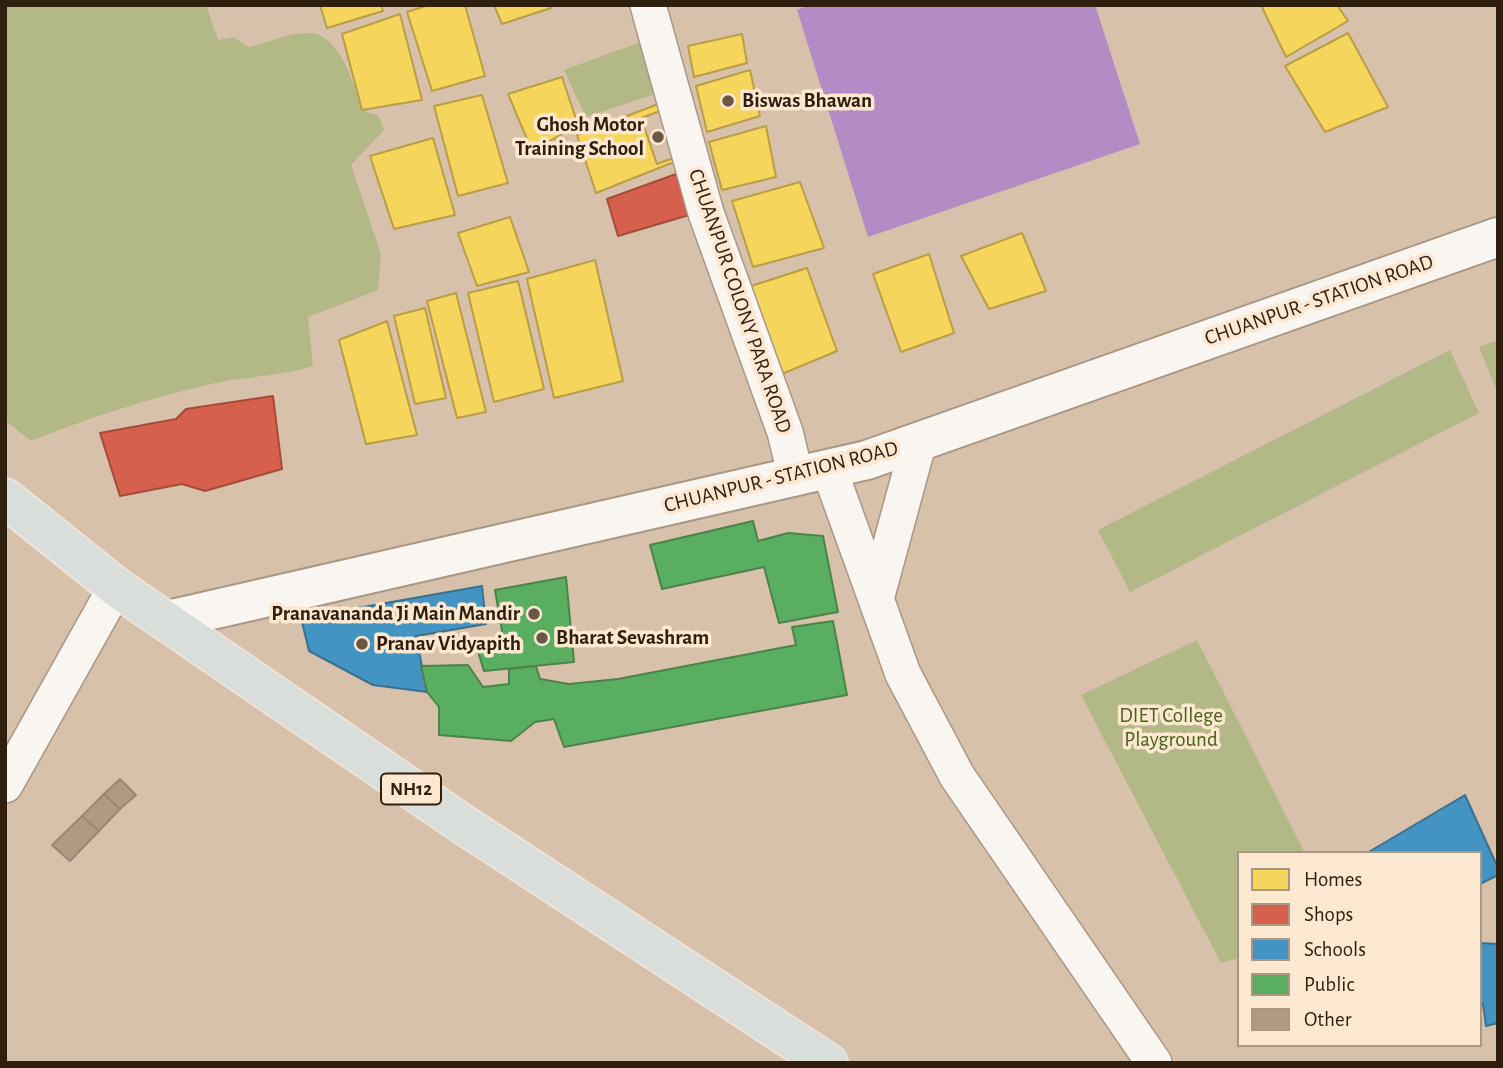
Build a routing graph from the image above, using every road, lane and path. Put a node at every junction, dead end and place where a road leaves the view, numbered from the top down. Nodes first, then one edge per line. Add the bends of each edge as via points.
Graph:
1 (648, 5) edge
2 (1498, 237) edge
3 (919, 441) junction
4 (812, 473) junction
5 (5, 498) edge
6 (116, 587) junction
7 (876, 599) junction
8 (168, 620) junction
9 (5, 785) edge
10 (828, 1063) edge
11 (1154, 1063) edge

1 - 4 street, CHUANPUR COLONY PARA ROAD via 706,213 785,432
2 - 3 street, CHUANPUR - STATION ROAD
3 - 4 street, CHUANPUR - STATION ROAD
3 - 7 street
4 - 7 street, CHUANPUR COLONY PARA ROAD
4 - 8 street, CHUANPUR - STATION ROAD
5 - 6 main road, NH12
6 - 8 main road, NH12
6 - 9 street
7 - 11 street, CHUANPUR COLONY PARA ROAD via 903,674 957,775
8 - 10 main road, NH12 via 461,823

